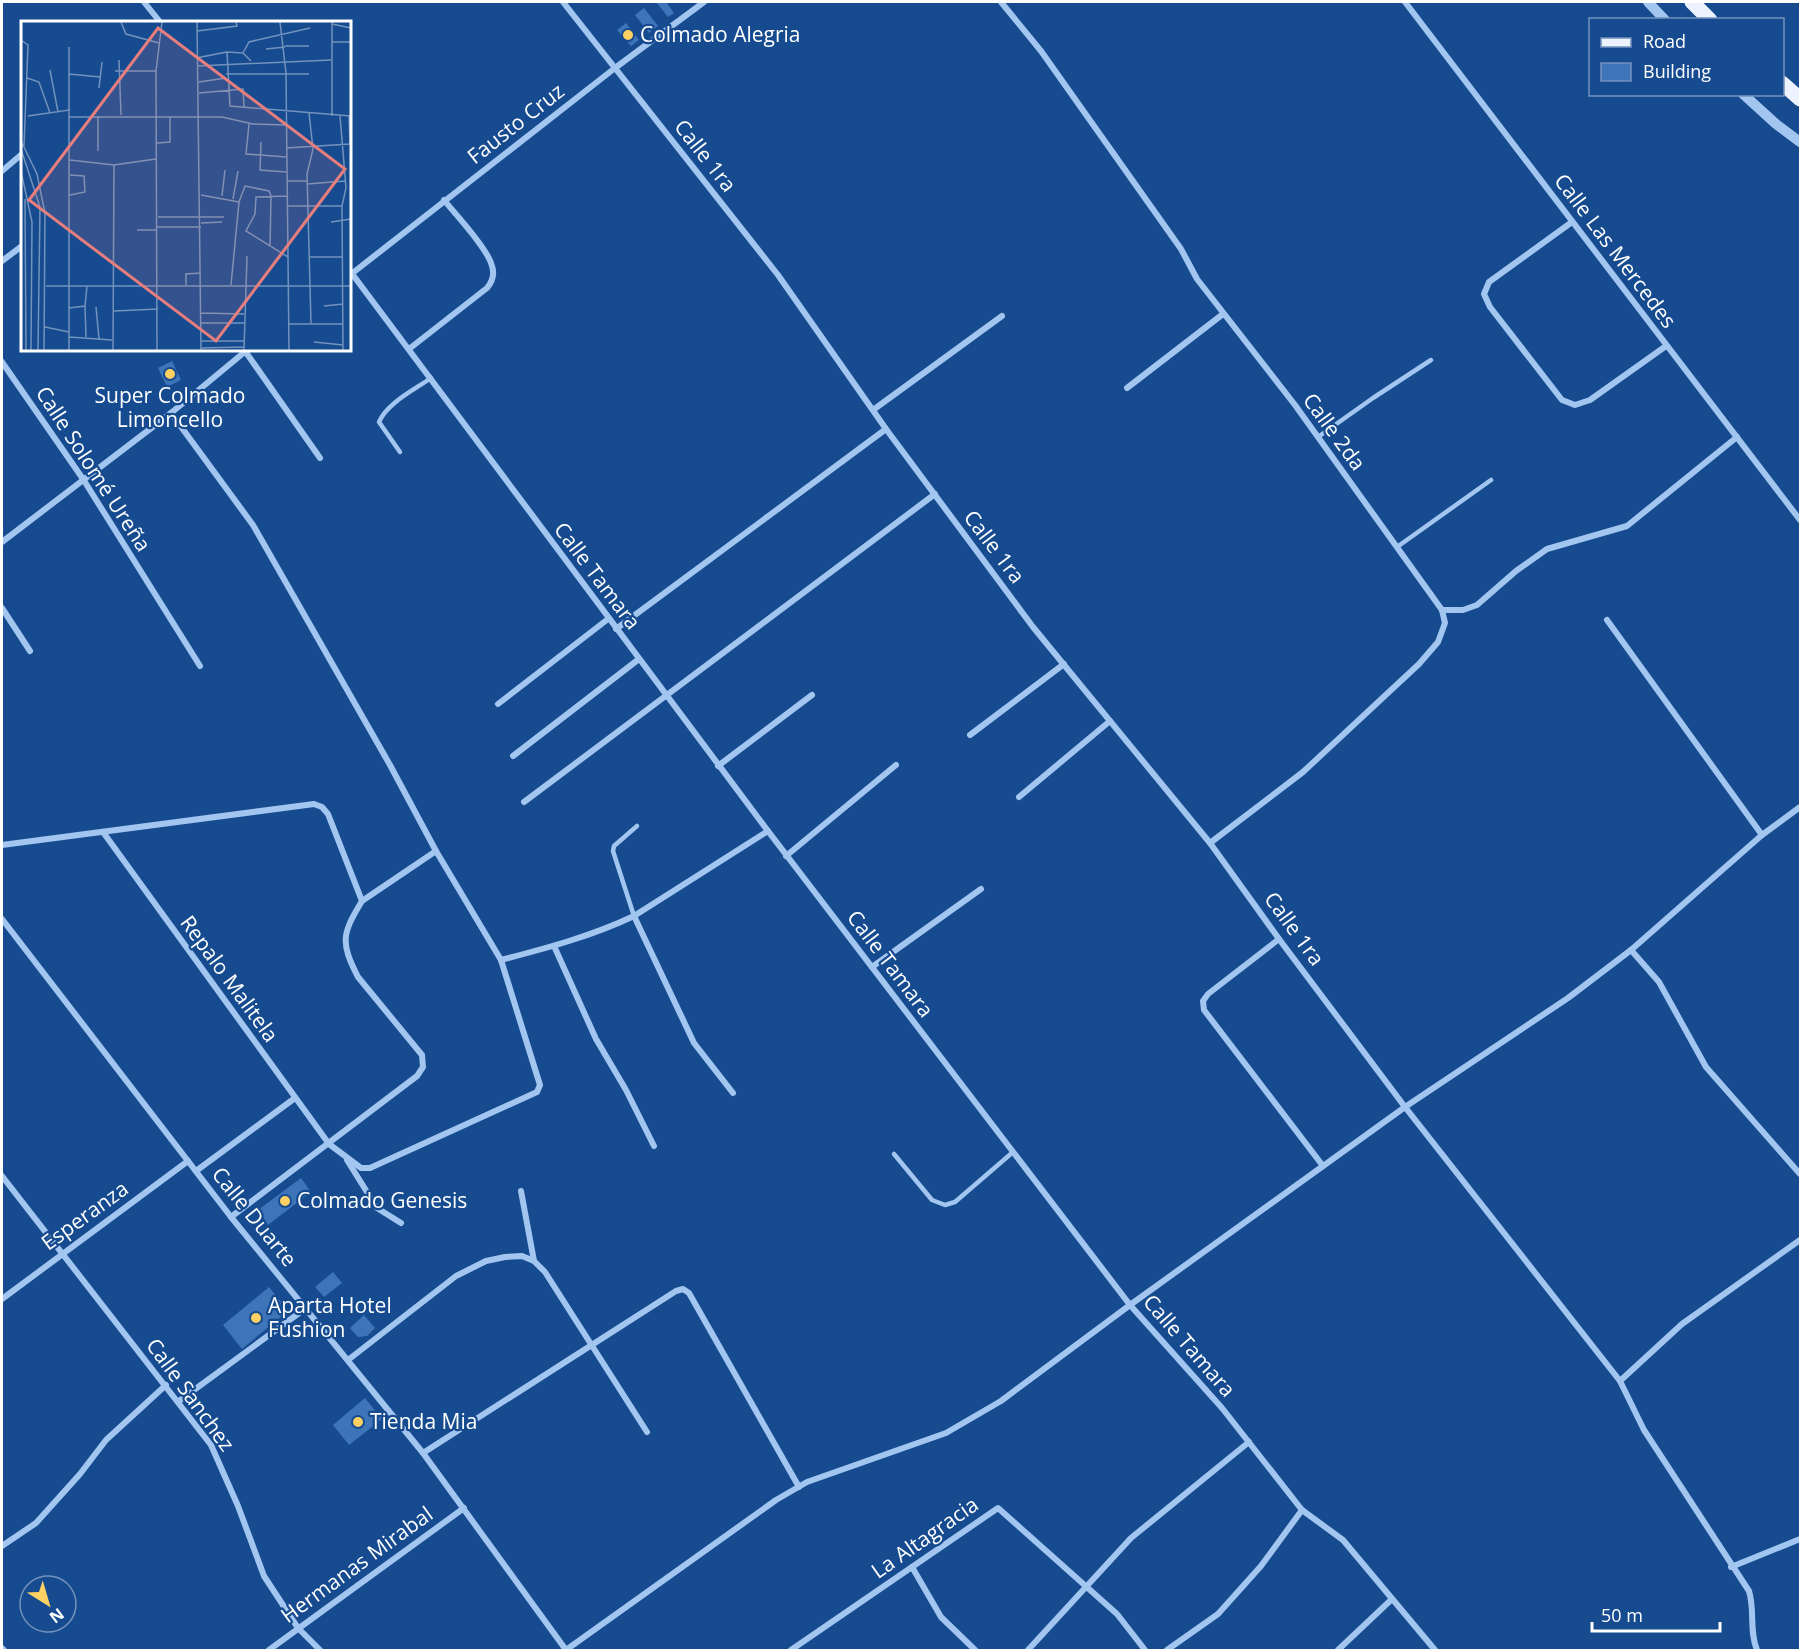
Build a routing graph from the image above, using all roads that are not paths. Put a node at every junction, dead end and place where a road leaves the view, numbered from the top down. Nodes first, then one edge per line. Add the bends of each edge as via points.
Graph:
1 (144, 2) edge
2 (563, 2) edge
3 (704, 2) edge
4 (1001, 2) edge
5 (1405, 2) edge
6 (1648, 2) edge
7 (1692, 2) edge
8 (1663, 18) edge
9 (1708, 18) edge
10 (159, 21) edge
11 (615, 68) junction
12 (1784, 85) edge
13 (1745, 96) edge
14 (1800, 99) edge
15 (1800, 142) edge
16 (21, 155) edge
17 (2, 171) edge
18 (444, 200) junction
19 (1572, 222) junction
20 (21, 247) edge
21 (2, 261) edge
22 (351, 272) edge
23 (351, 274) edge
24 (1223, 314) junction
25 (1002, 316) dead end
26 (1666, 346) junction
27 (409, 349) junction
28 (245, 351) edge
29 (247, 351) edge
30 (1431, 360) dead end
31 (2, 362) edge
32 (430, 378) junction
33 (1127, 388) dead end
34 (873, 410) junction
35 (171, 413) junction
36 (886, 429) junction
37 (1318, 437) junction
38 (1737, 437) junction
39 (400, 452) dead end
40 (320, 458) dead end
41 (83, 479) junction
42 (1491, 480) dead end
43 (935, 494) junction
44 (1800, 520) edge
45 (2, 542) edge
46 (1397, 547) junction
47 (2, 608) edge
48 (1442, 610) junction
49 (608, 619) junction
50 (1607, 620) dead end
51 (616, 629) junction
52 (30, 651) dead end
53 (639, 659) junction
54 (1064, 664) junction
55 (200, 666) dead end
56 (812, 695) dead end
57 (667, 697) junction
58 (498, 704) dead end
59 (1110, 721) junction
60 (970, 735) dead end
61 (513, 756) dead end
62 (896, 765) dead end
63 (718, 766) junction
64 (1019, 797) dead end
65 (524, 802) dead end
66 (1800, 807) edge
67 (637, 826) dead end
68 (768, 831) junction
69 (104, 832) junction
70 (1762, 835) junction
71 (1210, 843) junction
72 (2, 845) edge
73 (436, 851) junction
74 (786, 856) junction
75 (981, 888) dead end
76 (362, 901) junction
77 (634, 916) junction
78 (2, 919) edge
79 (1279, 939) junction
80 (554, 946) junction
81 (1631, 950) junction
82 (501, 960) junction
83 (872, 968) junction
84 (733, 1094) dead end
85 (295, 1098) junction
86 (1405, 1107) junction
87 (329, 1144) junction
88 (654, 1146) dead end
89 (1013, 1152) junction
90 (894, 1154) dead end
91 (345, 1156) junction
92 (188, 1161) junction
93 (1323, 1166) junction
94 (196, 1171) junction
95 (1800, 1174) edge
96 (2, 1176) edge
97 (521, 1191) dead end
98 (231, 1218) junction
99 (400, 1223) dead end
100 (1800, 1240) edge
101 (63, 1253) junction
102 (534, 1261) junction
103 (2, 1299) edge
104 (1130, 1305) junction
105 (306, 1308) junction
106 (593, 1346) junction
107 (348, 1360) junction
108 (1620, 1381) junction
109 (166, 1385) junction
110 (179, 1401) junction
111 (647, 1432) dead end
112 (1249, 1442) junction
113 (423, 1453) junction
114 (799, 1487) junction
115 (464, 1508) junction
116 (1302, 1510) junction
117 (1800, 1539) edge
118 (2, 1546) edge
119 (1731, 1567) junction
120 (912, 1568) junction
121 (1087, 1588) junction
122 (1392, 1599) junction
123 (298, 1628) junction
124 (1431, 1649) edge
125 (269, 1650) edge
126 (320, 1650) edge
127 (566, 1650) edge
128 (791, 1650) edge
129 (975, 1650) edge
130 (1028, 1650) edge
131 (1145, 1650) edge
132 (1167, 1650) edge
133 (1338, 1650) edge
134 (1757, 1650) edge

1 - 10 street
2 - 11 street, Calle 1ra
3 - 11 street, Fausto Cruz
4 - 24 street, Calle 2da via 1041,51
5 - 19 street, Calle Las Mercedes
6 - 8 street
7 - 9 main road
11 - 18 street, Fausto Cruz
11 - 34 street, Calle 1ra via 778,275
12 - 14 main road
13 - 15 street
16 - 17 street
18 - 22 street, Fausto Cruz
18 - 27 street via 489,257 491,283
19 - 26 street, Calle Las Mercedes
19 - 26 street via 1489,282 1484,294 1490,308 1562,400 1575,405 1590,400
20 - 21 street
23 - 27 street, Calle Tamara
24 - 33 street
24 - 37 street, Calle 2da
25 - 34 street
26 - 38 street, Calle Las Mercedes
27 - 32 street, Calle Tamara
28 - 35 street
29 - 40 street
30 - 37 lane
31 - 41 street, Calle Solomé Ureña
32 - 39 lane via 389,408 379,422
32 - 49 street, Calle Tamara
34 - 36 street, Calle 1ra
35 - 41 street
35 - 73 street via 253,525
36 - 43 street, Calle 1ra
36 - 51 street
37 - 46 street, Calle 2da
38 - 44 street, Calle Las Mercedes
38 - 48 street via 1627,526 1547,549 1477,605
41 - 45 street
41 - 55 street, Calle Solomé Ureña
42 - 46 lane
43 - 54 street, Calle 1ra
43 - 57 street
46 - 48 street, Calle 2da
47 - 52 street
48 - 71 street via 1445,623 1438,642 1419,664 1303,772
49 - 51 street, Calle Tamara
49 - 58 street
50 - 70 street
51 - 53 street, Calle Tamara
53 - 57 street, Calle Tamara
53 - 61 street
54 - 59 street, Calle 1ra
54 - 60 street
56 - 63 street
57 - 63 street, Calle Tamara
57 - 65 street
59 - 64 street
59 - 71 street, Calle 1ra
62 - 74 street
63 - 68 street, Calle Tamara
66 - 70 street
67 - 77 lane via 613,850
68 - 74 street, Calle Tamara
68 - 77 street
69 - 72 street
69 - 76 street via 315,804 328,814
69 - 85 street, Repalo Malitela
70 - 81 street
71 - 79 street, Calle 1ra
73 - 76 street
73 - 82 street
74 - 83 street, Calle Tamara
75 - 83 street
76 - 87 street via 345,933 351,963 358,977 422,1055 423,1067 417,1076
77 - 80 street
77 - 84 street via 694,1043
78 - 92 street, Calle Duarte
79 - 86 street, Calle 1ra
79 - 93 street via 1208,994 1203,1001 1204,1010
80 - 82 street
80 - 88 street via 596,1039
81 - 86 street via 1568,998
81 - 95 street via 1659,982 1706,1067
82 - 91 street via 540,1085 537,1092 370,1168 361,1168
83 - 89 street, Calle Tamara
85 - 87 street, Repalo Malitela
85 - 94 street
86 - 93 street
86 - 108 street, Calle 1ra
87 - 91 street, Repalo Malitela
87 - 98 street
89 - 90 lane via 955,1202 945,1205 932,1200
89 - 104 street, Calle Tamara
91 - 99 street via 376,1208
92 - 94 street, Calle Duarte
92 - 101 street, Esperanza
93 - 104 street
94 - 98 street, Calle Duarte
96 - 101 street, Calle Sanchez
97 - 102 street
98 - 105 street, Calle Duarte
100 - 108 street via 1682,1324
101 - 103 street, Esperanza
101 - 109 street, Calle Sanchez
102 - 106 street via 561,1294
102 - 107 street via 522,1256 505,1257 456,1276
104 - 112 street, Calle Tamara
104 - 114 street via 1001,1401 946,1433
105 - 107 street, Calle Duarte
105 - 110 street
106 - 111 street
106 - 113 street
106 - 114 street via 676,1291 683,1289 689,1293
107 - 113 street, Calle Duarte
108 - 119 street, Calle 1ra via 1644,1430
109 - 110 street, Calle Sanchez
109 - 118 street via 106,1440 36,1523
110 - 123 street, Calle Sanchez via 211,1445 264,1576
112 - 116 street, Calle Tamara
112 - 121 street via 1131,1538
113 - 115 street, Calle Duarte
114 - 127 street via 749,1518
115 - 123 street, Hermanas Mirabal
115 - 127 street, Calle Duarte
116 - 122 street, Calle Tamara via 1342,1540
116 - 132 street via 1262,1566 1218,1614
117 - 119 street
119 - 134 street, Calle 1ra via 1742,1578 1752,1601 1752,1633
120 - 121 street, La Altagracia via 998,1508
120 - 128 street, La Altagracia
120 - 129 street via 942,1617
121 - 130 street
121 - 131 street, La Altagracia via 1117,1614
122 - 124 street, Calle Tamara
122 - 133 street
123 - 125 street, Hermanas Mirabal
123 - 126 street, Calle Sanchez

